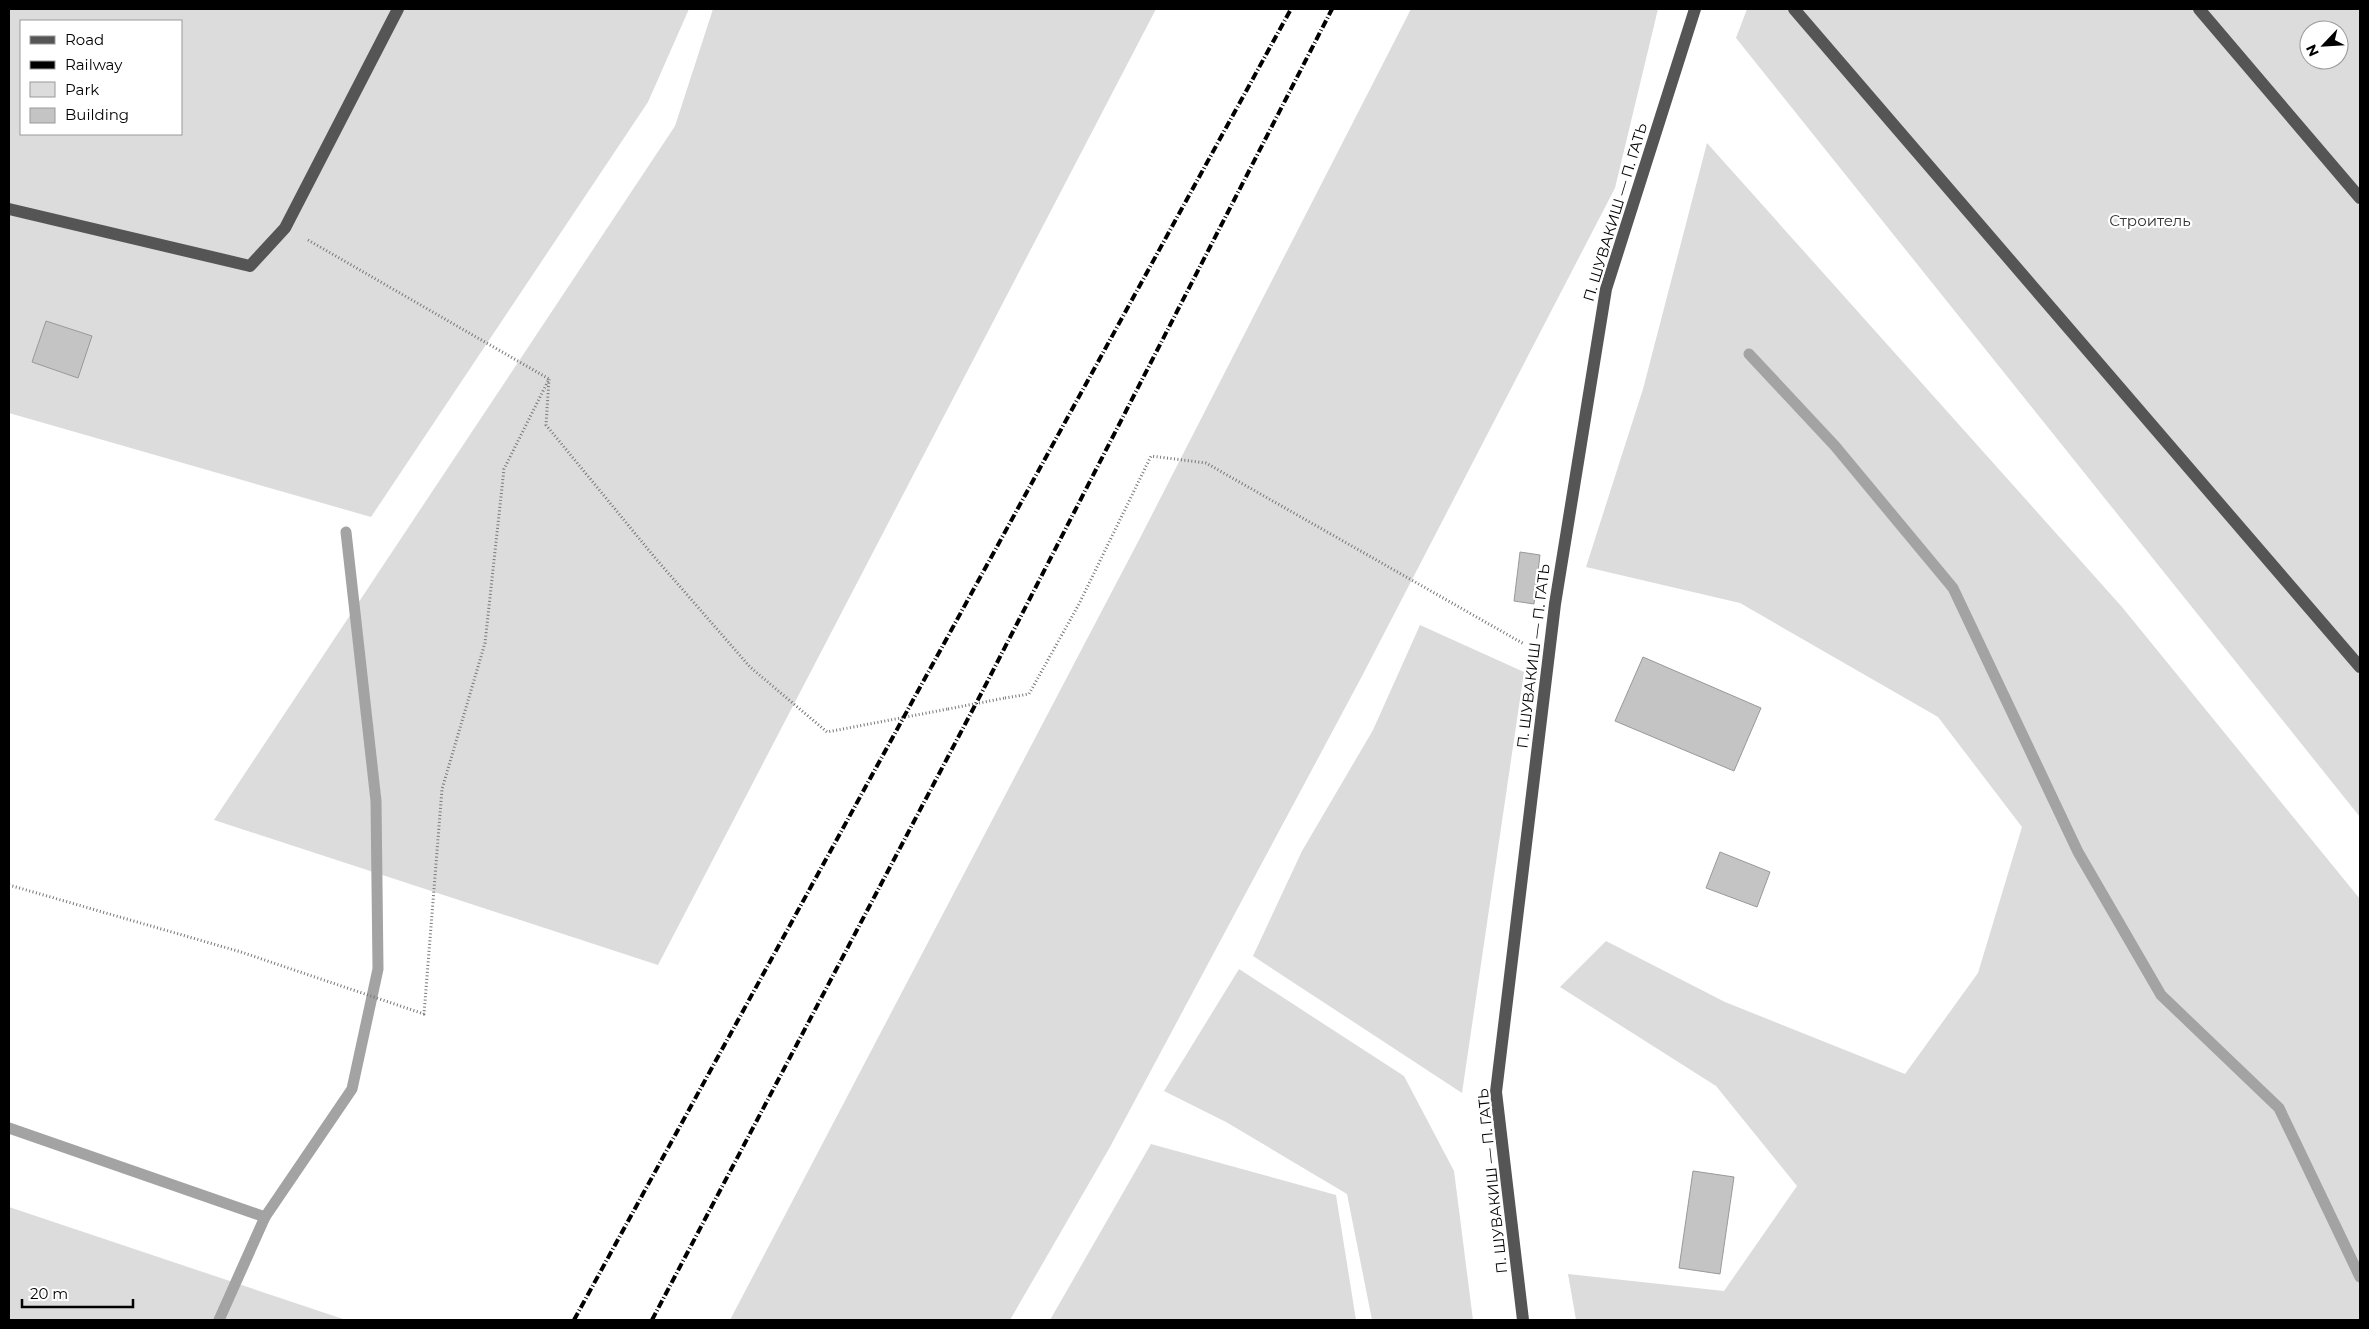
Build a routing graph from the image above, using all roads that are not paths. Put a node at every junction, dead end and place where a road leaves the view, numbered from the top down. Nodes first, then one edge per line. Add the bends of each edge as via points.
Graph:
1 (398, 9) edge
2 (1695, 9) edge
3 (1794, 9) edge
4 (2199, 9) edge
5 (2360, 198) edge
6 (9, 209) edge
7 (2360, 667) edge
8 (1523, 1320) edge

1 - 6 street via 285,228 250,266
2 - 8 street, П. ШУВАКИШ — П. ГАТЬ via 1606,288 1555,604 1496,1092
3 - 7 street
4 - 5 street

